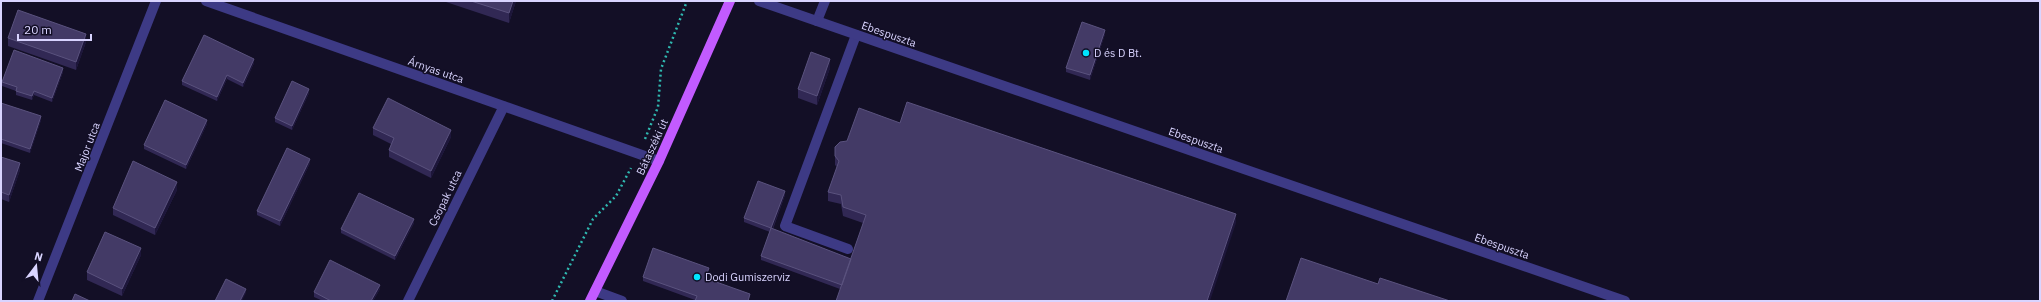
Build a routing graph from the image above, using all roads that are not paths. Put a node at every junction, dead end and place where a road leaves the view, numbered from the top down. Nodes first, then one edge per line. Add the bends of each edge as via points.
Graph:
1 (156, 1) edge
2 (206, 1) edge
3 (730, 1) edge
4 (759, 1) edge
5 (825, 1) edge
6 (817, 21) junction
7 (856, 35) junction
8 (504, 106) junction
9 (660, 161) junction
10 (848, 249) dead end
11 (595, 291) junction
12 (38, 301) edge
13 (408, 301) edge
14 (590, 301) edge
15 (622, 301) edge
16 (1625, 301) edge

1 - 12 street, Major utca
2 - 8 street, Árnyas utca
3 - 9 main road, Bátaszéki út
4 - 6 street, Ebespuszta
5 - 6 street
6 - 7 street, Ebespuszta
7 - 10 street via 785,226
7 - 16 street, Ebespuszta
8 - 9 street, Árnyas utca
8 - 13 street, Csopak utca
9 - 11 main road, Bátaszéki út
11 - 14 main road, Bátaszéki út
11 - 15 street

